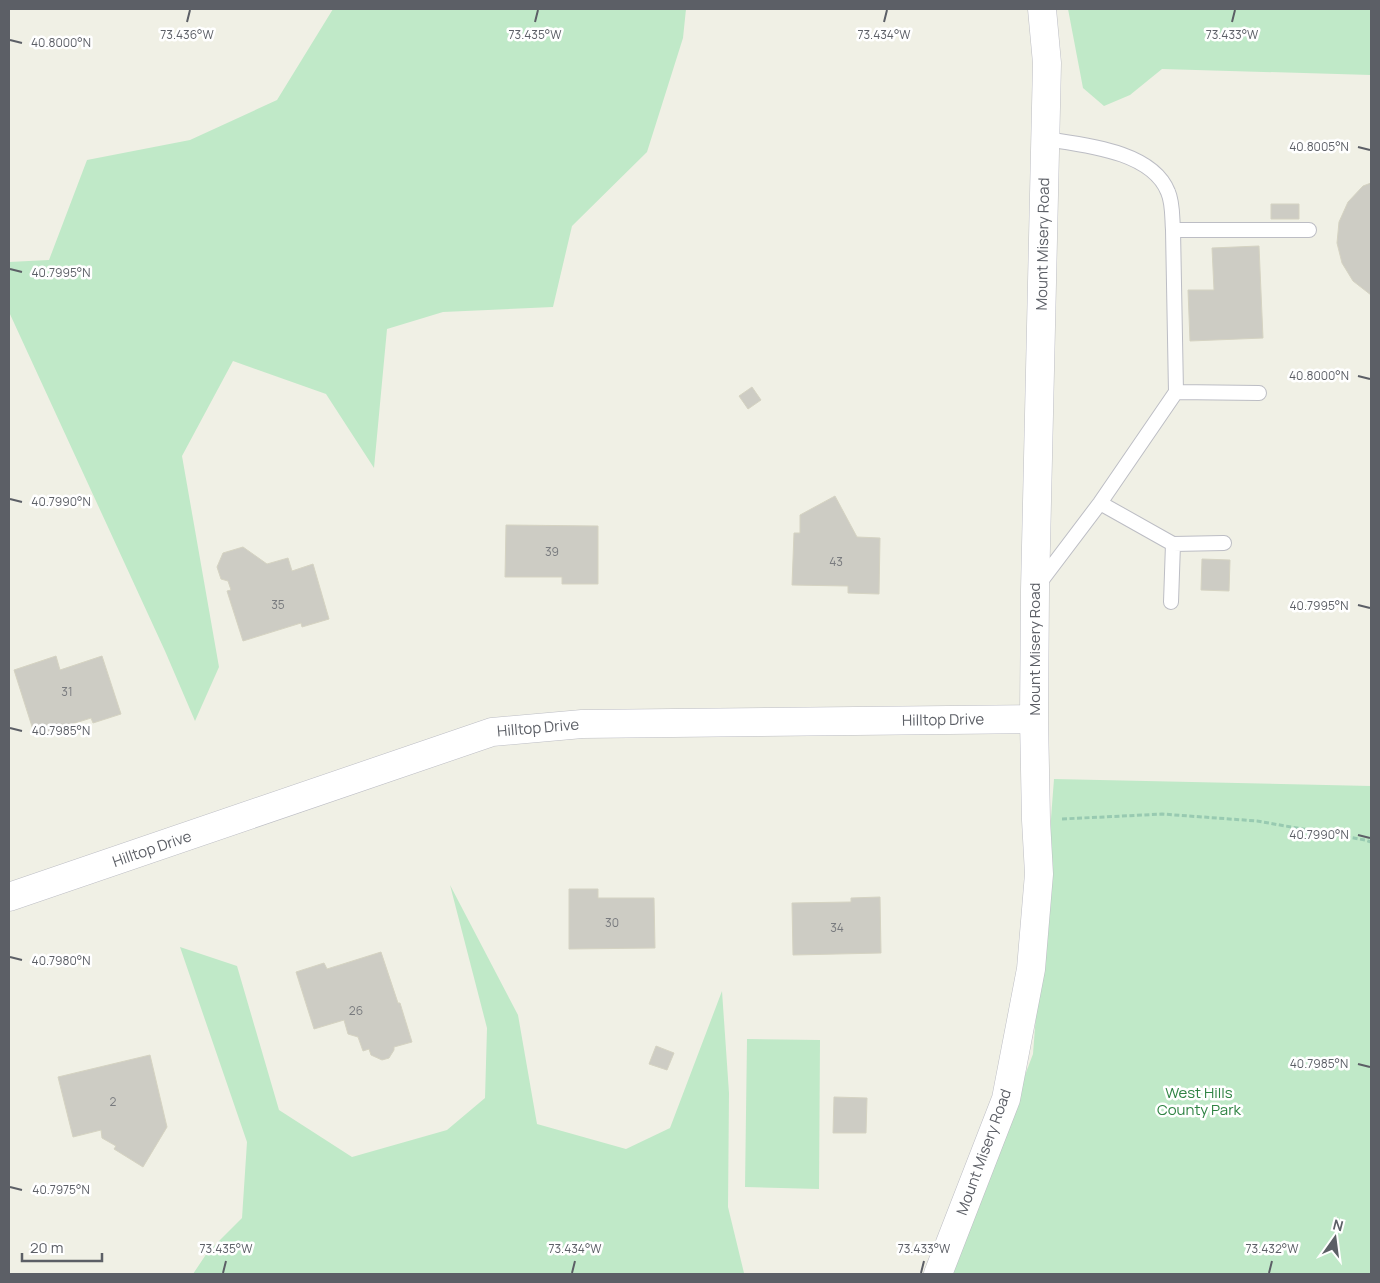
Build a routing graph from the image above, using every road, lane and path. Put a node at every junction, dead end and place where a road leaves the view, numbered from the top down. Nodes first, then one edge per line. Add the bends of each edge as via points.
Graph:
1 (1042, 9) edge
2 (1046, 139) junction
3 (1173, 230) junction
4 (1310, 230) dead end
5 (1176, 392) junction
6 (1259, 393) dead end
7 (1100, 504) junction
8 (1224, 543) dead end
9 (1173, 544) junction
10 (1035, 590) junction
11 (1171, 602) dead end
12 (1034, 719) junction
13 (1036, 820) junction
14 (1371, 842) edge
15 (9, 897) edge
16 (938, 1274) edge

1 - 2 street, Mount Misery Road via 1048,63
2 - 3 lane via 1126,155 1158,176 1168,192
2 - 10 street, Mount Misery Road
3 - 4 lane
3 - 5 lane
5 - 6 lane
5 - 7 lane
7 - 9 lane
7 - 10 lane
8 - 9 lane
9 - 11 lane
10 - 12 street, Mount Misery Road
12 - 13 street, Mount Misery Road
12 - 15 street, Hilltop Drive via 582,724 492,732
13 - 14 path via 1162,814 1257,821
13 - 16 street, Mount Misery Road via 1039,874 1031,969 1006,1099

